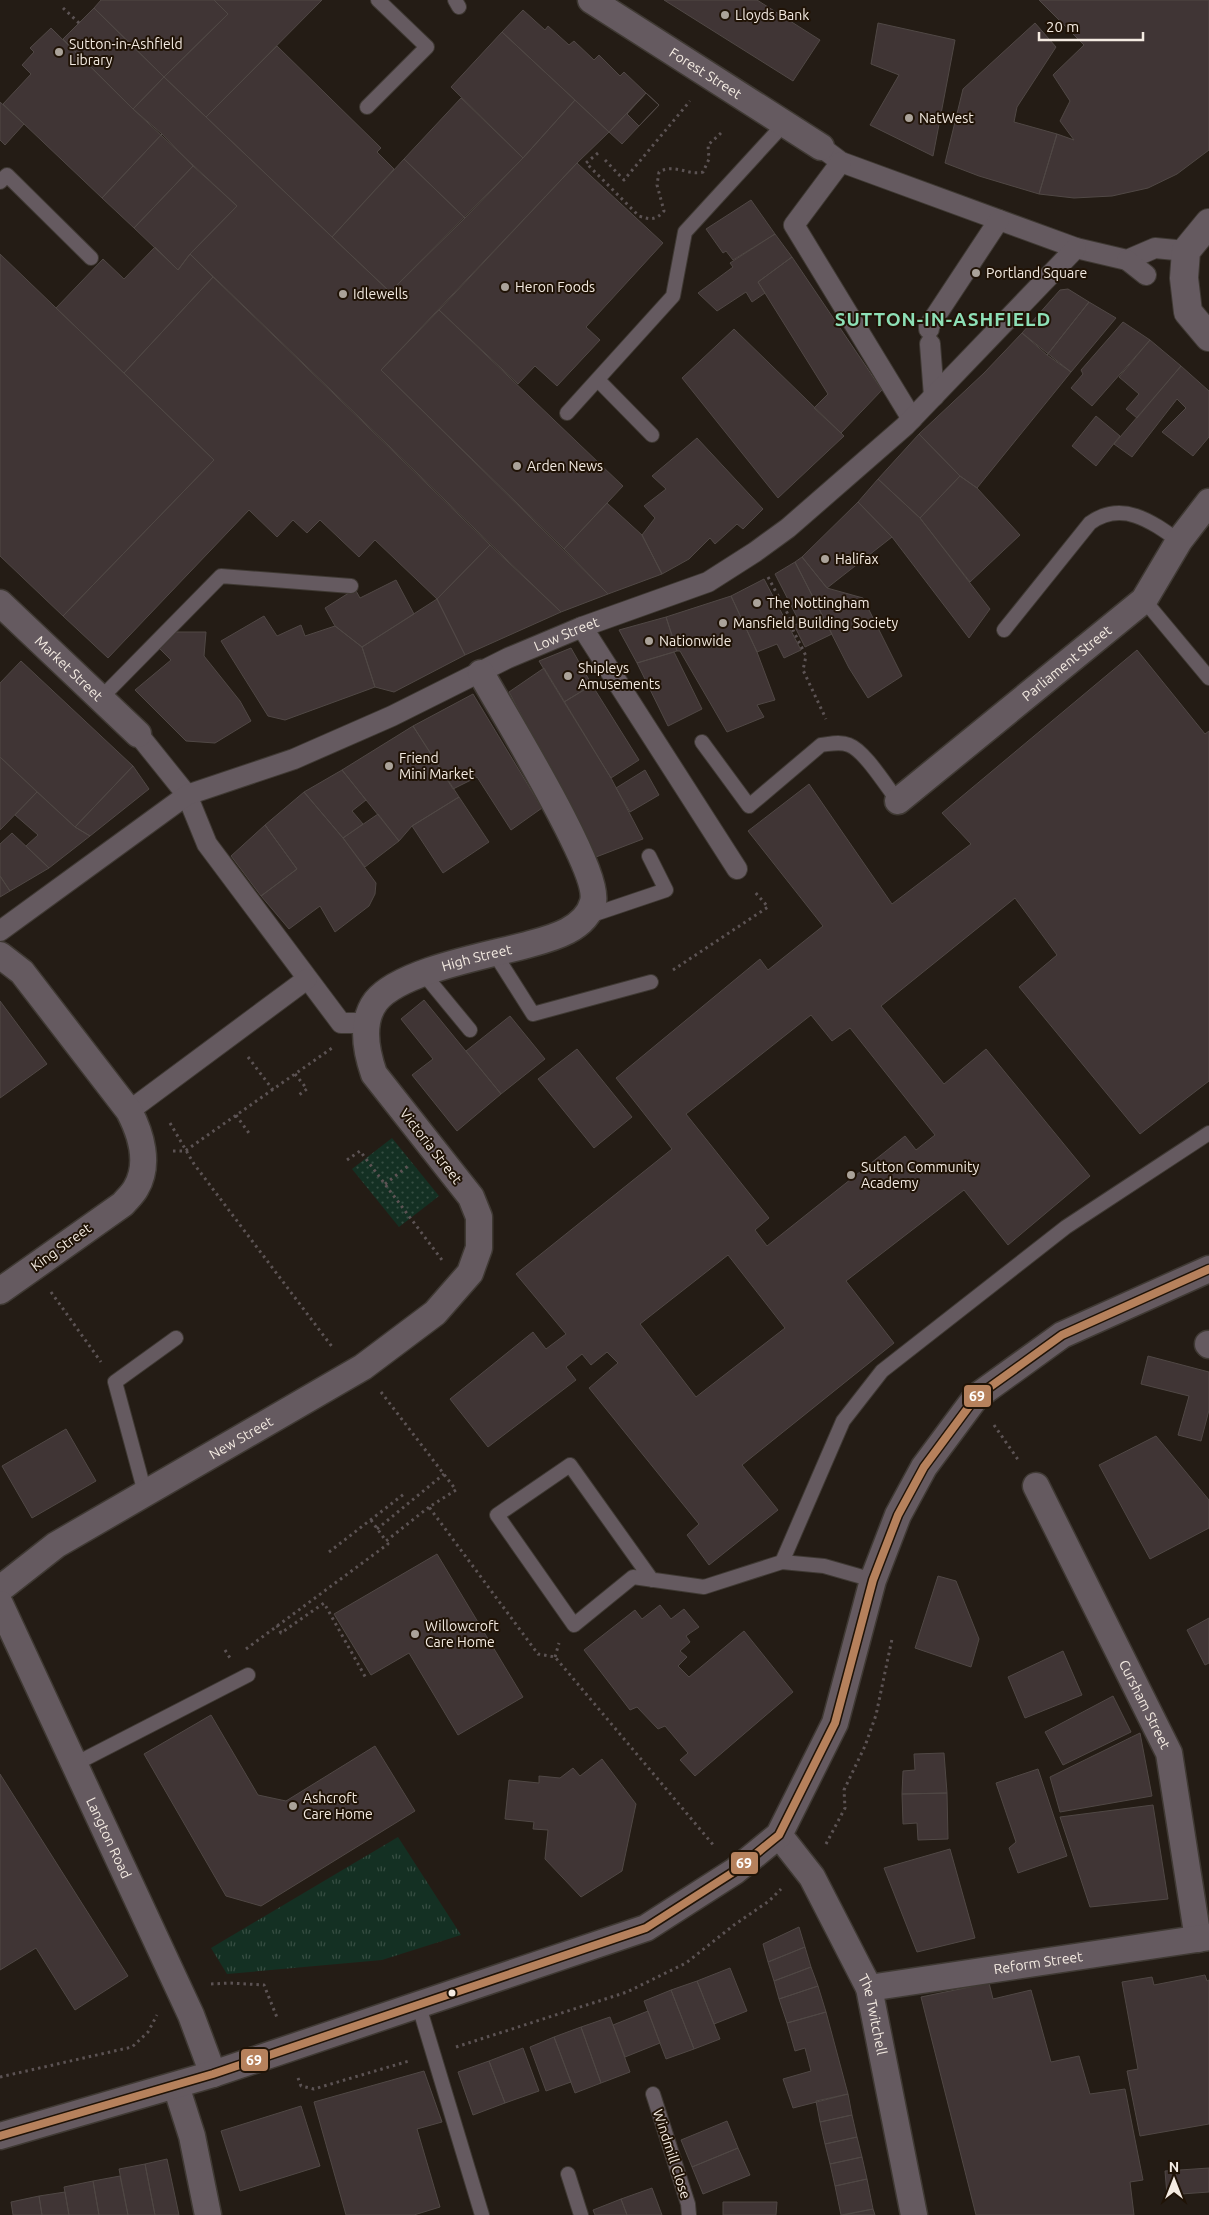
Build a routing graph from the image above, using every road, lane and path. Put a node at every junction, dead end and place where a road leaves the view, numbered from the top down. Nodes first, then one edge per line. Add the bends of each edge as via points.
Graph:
1 (378, 0) edge
2 (591, 0) edge
3 (63, 8) dead end
4 (79, 24) dead end
5 (692, 98) dead end
6 (366, 107) dead end
7 (784, 124) junction
8 (721, 132) dead end
9 (598, 153) dead end
10 (831, 155) junction
11 (605, 160) dead end
12 (0, 182) edge
13 (999, 220) junction
14 (1209, 223) edge
15 (1076, 248) junction
16 (91, 258) dead end
17 (1127, 260) junction
18 (1185, 265) junction
19 (1146, 275) dead end
20 (1209, 337) edge
21 (598, 380) junction
22 (934, 396) junction
23 (567, 413) dead end
24 (912, 419) junction
25 (652, 435) dead end
26 (1209, 502) edge
27 (1179, 541) junction
28 (755, 552) junction
29 (351, 586) dead end
30 (1144, 600) junction
31 (0, 603) edge
32 (582, 627) junction
33 (1004, 630) dead end
34 (481, 673) junction
35 (1209, 678) edge
36 (101, 698) junction
37 (138, 734) joint
38 (702, 742) dead end
39 (836, 742) junction
40 (187, 795) junction
41 (898, 801) joint
42 (649, 856) dead end
43 (737, 869) joint
44 (590, 909) junction
45 (0, 931) edge
46 (495, 954) junction
47 (0, 955) edge
48 (423, 973) junction
49 (307, 978) junction
50 (651, 982) joint
51 (341, 1023) junction
52 (367, 1023) junction
53 (470, 1030) dead end
54 (257, 1068) dead end
55 (295, 1074) junction
56 (273, 1090) junction
57 (299, 1095) dead end
58 (150, 1096) junction
59 (129, 1111) junction
60 (236, 1115) junction
61 (1209, 1133) edge
62 (251, 1136) dead end
63 (142, 1150) junction
64 (185, 1151) junction
65 (347, 1160) dead end
66 (416, 1160) dead end
67 (385, 1184) junction
68 (445, 1264) dead end
69 (34, 1267) junction
70 (1209, 1269) edge
71 (470, 1273) joint
72 (0, 1291) edge
73 (176, 1338) dead end
74 (338, 1354) dead end
75 (115, 1382) junction
76 (380, 1390) dead end
77 (976, 1398) junction
78 (1001, 1419) dead end
79 (994, 1425) junction
80 (990, 1430) dead end
81 (444, 1474) junction
82 (1036, 1486) joint
83 (145, 1493) junction
84 (404, 1494) dead end
85 (429, 1507) junction
86 (371, 1520) junction
87 (377, 1529) junction
88 (386, 1541) junction
89 (329, 1552) dead end
90 (782, 1562) junction
91 (652, 1580) junction
92 (873, 1580) junction
93 (0, 1589) edge
94 (0, 1604) edge
95 (277, 1626) junction
96 (893, 1633) dead end
97 (242, 1651) dead end
98 (236, 1655) dead end
99 (222, 1664) dead end
100 (248, 1675) dead end
101 (367, 1680) dead end
102 (76, 1764) junction
103 (845, 1808) dead end
104 (779, 1835) junction
105 (735, 1871) junction
106 (1204, 1938) edge
107 (869, 1988) junction
108 (418, 2003) junction
109 (213, 2074) junction
110 (176, 2086) junction
111 (653, 2094) dead end
112 (0, 2136) edge
113 (568, 2174) dead end
114 (208, 2215) edge
115 (482, 2215) edge
116 (582, 2215) edge
117 (689, 2215) edge
118 (914, 2215) edge

1 - 6 lane via 427,47
2 - 7 street, Forest Street
3 - 4 path
5 - 11 path via 624,180
7 - 10 street, Forest Street
7 - 21 lane via 685,232 673,296
8 - 9 path via 708,145 709,159 703,172 697,174 667,168 659,172 657,185 664,211 658,218 650,220 640,216 586,163
10 - 13 street
10 - 24 street via 794,225
12 - 16 lane via 7,176
13 - 15 street
13 - 22 street via 929,326
14 - 18 street
15 - 17 street
15 - 22 street
17 - 18 street via 1155,248
17 - 19 street
18 - 20 street via 1188,312
21 - 23 lane
21 - 25 lane
22 - 24 street
24 - 28 street, Low Street via 788,528
26 - 27 street, Parliament Street
27 - 30 street, Parliament Street
27 - 33 lane via 1160,527 1132,514 1116,512 1101,515 1090,523
28 - 32 street, Low Street via 708,582
28 - 39 path via 791,620 806,656 803,670
29 - 36 lane via 221,576
30 - 35 lane
30 - 41 street, Parliament Street
31 - 36 street, Market Street
32 - 34 street, Low Street
32 - 43 street
34 - 40 street, Low Street via 294,759
34 - 44 street via 576,843 591,877
36 - 37 street, Market Street
37 - 40 street
38 - 39 lane via 749,806 821,745
39 - 41 lane via 849,745 860,753
40 - 45 street, Low Street
40 - 49 street via 207,844
42 - 44 lane via 666,890
43 - 50 path via 768,907
44 - 46 street, High Street via 561,936
46 - 48 street, High Street
46 - 50 lane via 533,1014
47 - 59 street, King Street via 22,972
48 - 52 street, High Street via 392,988 376,1002
48 - 53 lane
49 - 51 street
49 - 58 street
51 - 52 street
51 - 55 path via 333,1048
52 - 71 street, Victoria Street via 366,1051 374,1074 471,1197 479,1217 479,1248
54 - 56 path
55 - 56 path
55 - 57 path via 306,1089
56 - 60 path
58 - 59 street
58 - 64 path
59 - 63 street, King Street via 139,1130
60 - 62 path
60 - 64 path
61 - 90 lane via 1066,1228 882,1371 843,1421
63 - 64 path
63 - 69 street, King Street via 142,1170 136,1188 123,1204
64 - 74 path
65 - 67 path via 360,1151
66 - 67 path
67 - 68 path
69 - 72 street, King Street
69 - 75 path
70 - 77 street via 1062,1335
71 - 83 street, New Street via 435,1313 363,1367
73 - 75 lane
75 - 83 lane
76 - 81 path
77 - 79 path
77 - 92 street via 924,1467 898,1515
78 - 79 path
79 - 80 path
79 - 82 path
81 - 85 path via 456,1490
81 - 87 path
82 - 106 street, Cursham Street via 1169,1753
83 - 93 street, New Street via 56,1545
84 - 86 path
85 - 88 path
85 - 105 path via 538,1654 555,1657
86 - 87 path
86 - 89 path
87 - 88 path
88 - 95 path via 388,1544
90 - 91 lane via 704,1587
90 - 92 lane via 824,1566
91 - 91 lane via 633,1577 574,1625 498,1515 570,1465
92 - 104 street via 835,1723
94 - 102 street, Langton Road
95 - 97 path
95 - 101 path via 281,1633 324,1603
96 - 103 path via 876,1715 844,1790
98 - 99 path
100 - 102 lane
102 - 109 street, Langton Road via 191,2015
104 - 105 street
104 - 107 street, The Twitchell via 812,1877
105 - 108 street via 646,1928
106 - 107 street, Reform Street
107 - 118 street, The Twitchell
108 - 109 street
108 - 115 lane
109 - 110 street
110 - 112 street
110 - 114 street via 192,2136
111 - 117 lane, Windmill Close
113 - 116 lane

